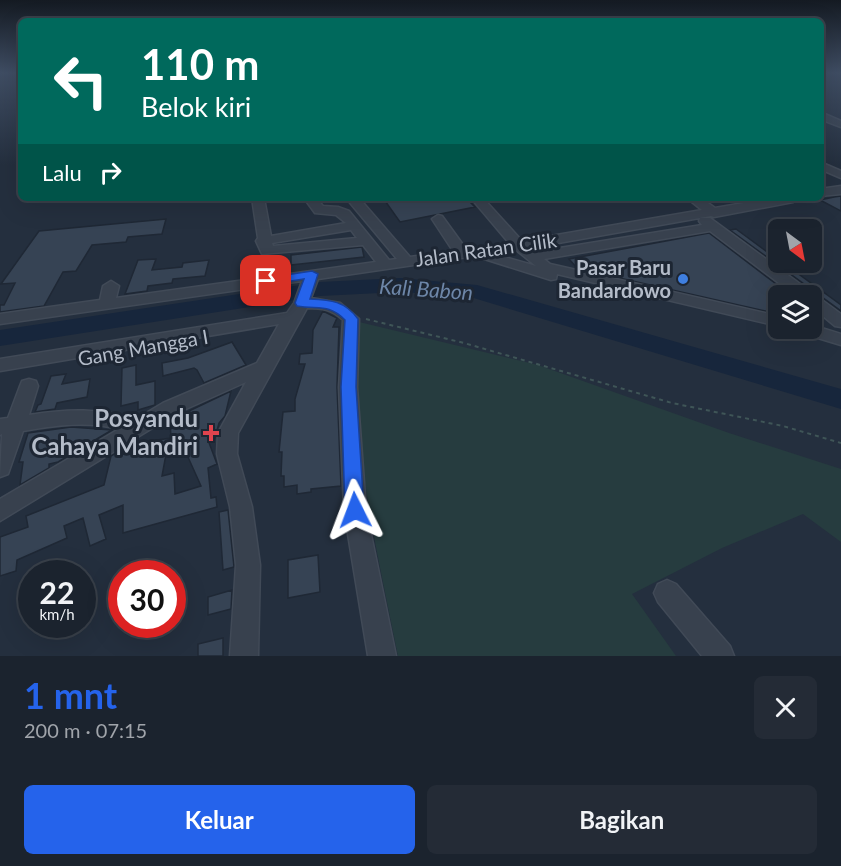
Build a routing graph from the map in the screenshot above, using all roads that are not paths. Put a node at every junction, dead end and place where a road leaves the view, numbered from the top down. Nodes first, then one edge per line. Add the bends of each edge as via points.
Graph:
1 (841, 112) edge
2 (824, 114) edge
3 (824, 117) edge
4 (841, 124) edge
5 (824, 167) edge
6 (841, 175) edge
7 (258, 201) edge
8 (312, 201) edge
9 (355, 201) edge
10 (480, 201) edge
11 (696, 201) edge
12 (755, 201) edge
13 (708, 214) junction
14 (438, 219) dead end
15 (354, 226) junction
16 (327, 230) junction
17 (614, 230) junction
18 (263, 241) junction
19 (367, 241) junction
20 (626, 241) junction
21 (517, 242) junction
22 (335, 245) junction
23 (463, 250) junction
24 (532, 257) junction
25 (403, 258) junction
26 (385, 264) junction
27 (793, 285) edge
28 (662, 293) junction
29 (301, 300) junction
30 (822, 308) edge
31 (768, 319) edge
32 (0, 320) edge
33 (841, 322) edge
34 (822, 334) edge
35 (841, 340) edge
36 (0, 367) edge
37 (265, 367) junction
38 (29, 386) dead end
39 (7, 426) edge
40 (141, 426) junction
41 (0, 468) edge
42 (0, 511) edge
43 (667, 593) dead end
44 (244, 656) edge
45 (382, 656) edge
46 (720, 656) edge

1 - 2 street
3 - 4 street
5 - 6 street
7 - 18 street
8 - 15 street via 318,210 342,212
9 - 25 street
10 - 21 street
11 - 13 street
12 - 13 street, Jalan Ratan Cilik
13 - 17 street, Jalan Ratan Cilik
13 - 20 street
13 - 27 street
14 - 23 street
15 - 16 street
15 - 19 street
16 - 18 street
16 - 22 street
17 - 20 street
17 - 21 street, Jalan Ratan Cilik
18 - 22 street via 267,252
19 - 22 street
19 - 26 street
20 - 24 street
21 - 23 street, Jalan Ratan Cilik
21 - 24 street
23 - 25 street, Jalan Ratan Cilik
23 - 28 street via 656,301
24 - 28 street via 553,270
25 - 26 street, Jalan Ratan Cilik
26 - 29 street, Jalan Ratan Cilik
28 - 31 street
29 - 32 street, Jalan Ratan Cilik via 108,296
29 - 36 street, Gang Mangga I
29 - 37 street
29 - 45 street via 331,304 351,319 348,387 355,510
30 - 33 street
34 - 35 street
37 - 40 street via 196,395
37 - 44 street via 228,433 227,454 241,507 248,565
38 - 39 street
39 - 40 street via 79,416
39 - 41 street
40 - 42 street
43 - 46 street

